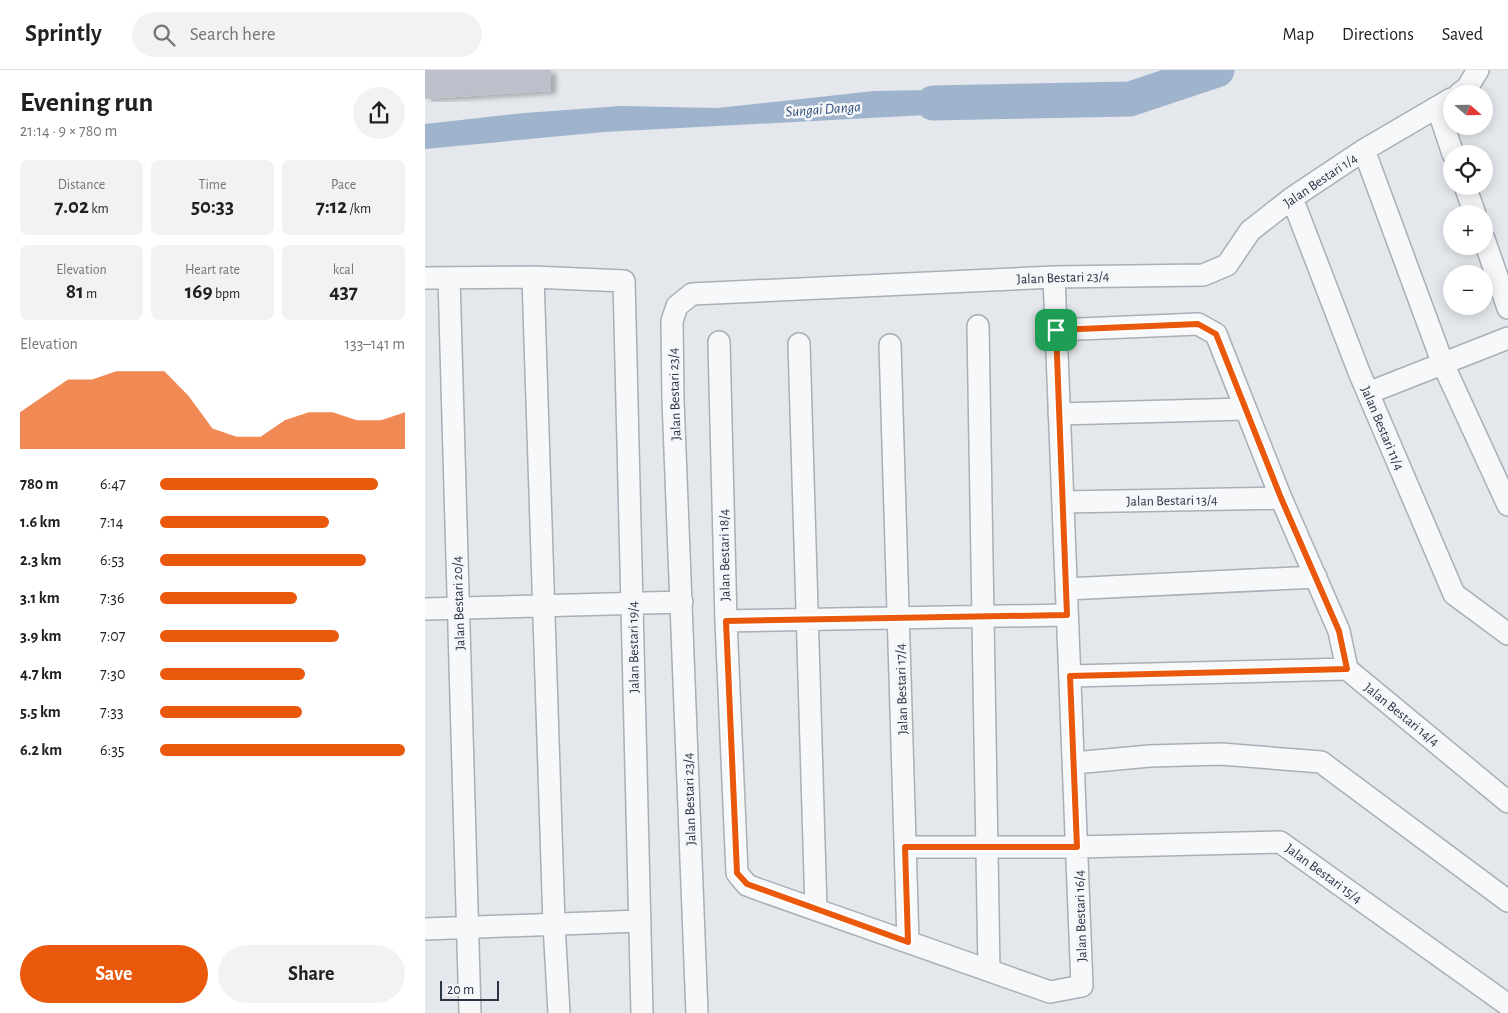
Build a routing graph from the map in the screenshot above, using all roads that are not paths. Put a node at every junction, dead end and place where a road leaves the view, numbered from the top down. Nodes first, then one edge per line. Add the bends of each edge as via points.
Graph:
1 (1478, 70) edge
2 (1469, 85) edge
3 (1443, 105) edge
4 (1364, 150) junction
5 (1292, 198) junction
6 (1490, 255) edge
7 (1203, 274) joint
8 (533, 277) junction
9 (1054, 277) junction
10 (425, 278) edge
11 (449, 278) junction
12 (1508, 308) edge
13 (977, 326) dead end
14 (1056, 330) junction
15 (1508, 338) edge
16 (719, 342) dead end
17 (799, 344) dead end
18 (890, 345) dead end
19 (1443, 364) junction
20 (1368, 393) junction
21 (1245, 409) junction
22 (1059, 414) junction
23 (1281, 498) junction
24 (1063, 502) junction
25 (1508, 505) edge
26 (1316, 577) junction
27 (1067, 588) junction
28 (681, 602) junction
29 (632, 604) junction
30 (545, 606) junction
31 (458, 608) junction
32 (425, 609) edge
33 (1067, 615) junction
34 (983, 617) junction
35 (899, 618) junction
36 (809, 620) junction
37 (726, 621) junction
38 (1508, 634) edge
39 (1347, 669) junction
40 (1070, 676) junction
41 (1073, 763) junction
42 (1508, 802) edge
43 (905, 847) junction
44 (1077, 847) junction
45 (987, 848) junction
46 (1508, 901) edge
47 (816, 909) junction
48 (640, 921) junction
49 (554, 924) junction
50 (468, 927) junction
51 (425, 929) edge
52 (908, 942) junction
53 (989, 970) junction
54 (1508, 1006) edge
55 (470, 1013) edge
56 (559, 1013) edge
57 (642, 1013) edge
58 (697, 1013) edge

1 - 2 street
3 - 4 street, Jalan Bestari 1/4
4 - 5 street, Jalan Bestari 1/4
4 - 19 street
5 - 7 street, Jalan Bestari 1/4 via 1250,231 1227,265
5 - 20 street, Jalan Bestari 11/4
6 - 12 street
7 - 9 street, Jalan Bestari 23/4
8 - 11 street
8 - 29 street, Jalan Bestari 19/4 via 624,281
8 - 30 street
9 - 14 street, Jalan Bestari 16/4
9 - 28 street, Jalan Bestari 23/4 via 692,294 677,306 672,322 672,341
10 - 11 street
11 - 31 street, Jalan Bestari 20/4
13 - 34 street
14 - 21 street via 1205,326 1216,334
14 - 22 street, Jalan Bestari 16/4
15 - 19 street
16 - 37 street, Jalan Bestari 18/4
17 - 36 street
18 - 35 street, Jalan Bestari 17/4
19 - 20 street
19 - 25 street
20 - 38 street, Jalan Bestari 11/4 via 1454,594
21 - 22 street
21 - 23 street
22 - 24 street, Jalan Bestari 16/4
23 - 24 street, Jalan Bestari 13/4
23 - 26 street
24 - 27 street, Jalan Bestari 16/4
26 - 27 street
26 - 39 street via 1339,631
27 - 33 street, Jalan Bestari 16/4
28 - 29 street
28 - 58 street, Jalan Bestari 23/4
29 - 30 street
29 - 48 street, Jalan Bestari 19/4
30 - 31 street
30 - 49 street
31 - 32 street
31 - 50 street, Jalan Bestari 20/4
33 - 34 street
33 - 40 street, Jalan Bestari 16/4
34 - 35 street
34 - 45 street
35 - 36 street
35 - 43 street, Jalan Bestari 17/4
36 - 37 street
36 - 47 street
37 - 47 street, Jalan Bestari 18/4 via 737,873 747,884
39 - 40 street
39 - 42 street, Jalan Bestari 14/4
40 - 41 street, Jalan Bestari 16/4
41 - 44 street, Jalan Bestari 16/4
41 - 46 street via 1221,754 1321,762
43 - 45 street, Jalan Bestari 15/4
43 - 52 street, Jalan Bestari 17/4
44 - 45 street, Jalan Bestari 15/4
44 - 53 street, Jalan Bestari 16/4 via 1083,986 1050,992
44 - 54 street, Jalan Bestari 15/4 via 1280,842
45 - 53 street
47 - 52 street
48 - 49 street
48 - 57 street, Jalan Bestari 19/4
49 - 50 street
49 - 56 street
50 - 51 street
50 - 55 street, Jalan Bestari 20/4
52 - 53 street

